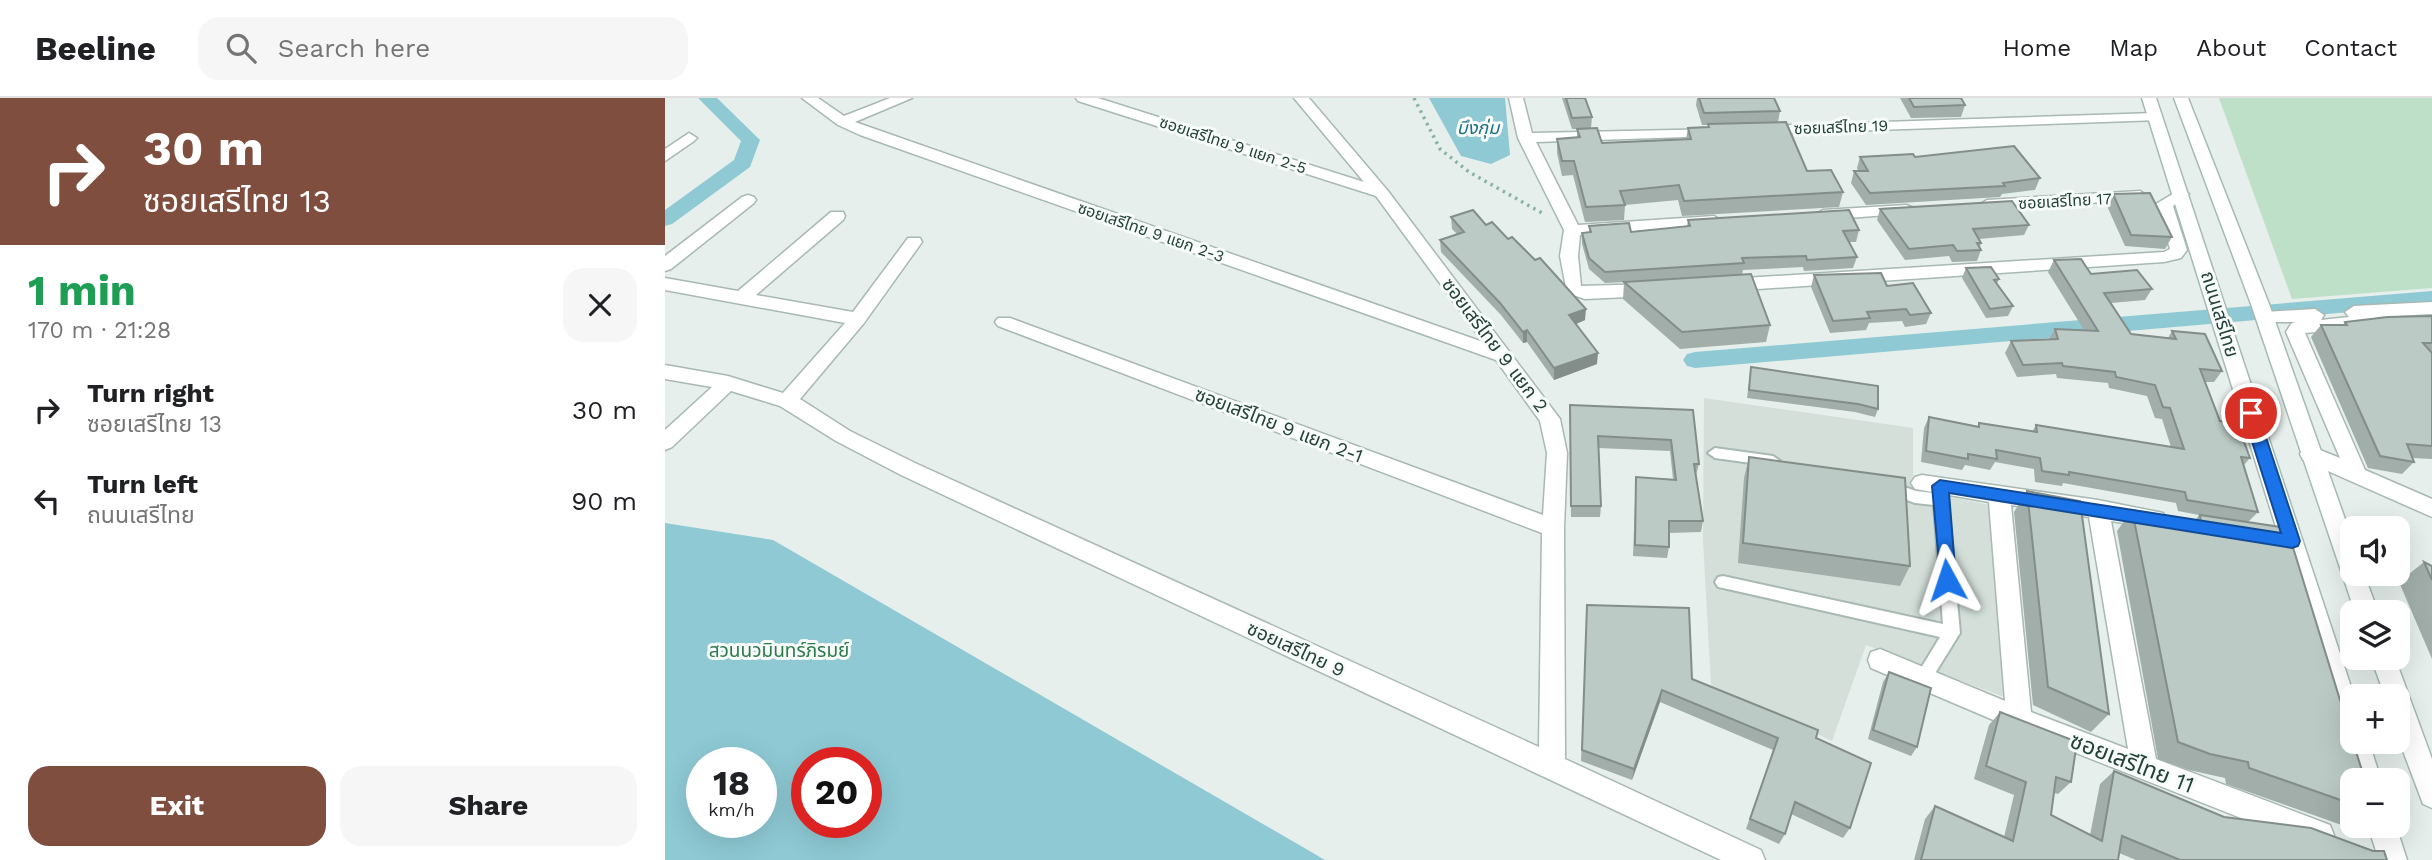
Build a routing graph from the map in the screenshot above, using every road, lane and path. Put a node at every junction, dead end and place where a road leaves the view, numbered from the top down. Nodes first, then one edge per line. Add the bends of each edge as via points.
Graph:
1 (809, 98) edge
2 (905, 98) edge
3 (1083, 98) edge
4 (1301, 98) edge
5 (1414, 98) edge
6 (1516, 98) edge
7 (2149, 98) edge
8 (2181, 98) edge
9 (2155, 117) junction
10 (843, 122) junction
11 (689, 138) dead end
12 (1526, 138) junction
13 (665, 156) edge
14 (1382, 194) junction
15 (2181, 194) junction
16 (748, 200) dead end
17 (1968, 206) edge
18 (1927, 209) edge
19 (837, 216) dead end
20 (1804, 216) edge
21 (1736, 220) edge
22 (1572, 230) junction
23 (914, 242) dead end
24 (665, 265) edge
25 (665, 284) edge
26 (1705, 287) edge
27 (1663, 290) edge
28 (740, 299) junction
29 (2431, 317) edge
30 (858, 319) junction
31 (2265, 319) junction
32 (1005, 322) dead end
33 (1500, 355) junction
34 (665, 373) edge
35 (729, 383) junction
36 (787, 401) junction
37 (665, 442) edge
38 (1715, 453) dead end
39 (2310, 454) junction
40 (1786, 463) edge
41 (2357, 474) junction
42 (1877, 481) edge
43 (1934, 490) junction
44 (1999, 496) junction
45 (2432, 508) edge
46 (2098, 509) junction
47 (2177, 522) edge
48 (1553, 528) junction
49 (2340, 536) edge
50 (2270, 538) edge
51 (2292, 541) junction
52 (1723, 582) dead end
53 (1952, 633) junction
54 (1879, 660) dead end
55 (1923, 678) junction
56 (2340, 693) edge
57 (2019, 719) junction
58 (2410, 733) edge
59 (1552, 765) junction
60 (2145, 769) junction
61 (2432, 795) edge
62 (2386, 838) edge
63 (2363, 851) edge
64 (1751, 860) edge
65 (2393, 860) edge

1 - 10 street, ซอยเสรีไทย 9 แยก 2-3
2 - 10 street
3 - 14 street, ซอยเสรีไทย 9 แยก 2-5
4 - 14 street, ซอยเสรีไทย 9 แยก 2
5 - 22 path via 1440,149 1469,172
6 - 12 street
7 - 9 street, ถนนเสรีไทย
8 - 31 street, ถนนเสรีไทย
9 - 12 street, ซอยเสรีไทย 19
9 - 15 street, ถนนเสรีไทย
10 - 33 street, ซอยเสรีไทย 9 แยก 2-3
11 - 13 street
12 - 22 street
14 - 33 street, ซอยเสรีไทย 9 แยก 2
15 - 17 street, ซอยเสรีไทย 17
15 - 26 street via 2164,204 2179,250 2164,257
15 - 51 street, ถนนเสรีไทย
16 - 24 street
18 - 20 street
19 - 28 street
21 - 22 street
22 - 27 street via 1573,289 1585,293
23 - 30 street
25 - 28 street
28 - 30 street
29 - 31 street via 2400,309
29 - 41 street via 2296,330
30 - 36 street
31 - 39 street, ถนนเสรีไทย
32 - 48 street, ซอยเสรีไทย 9 แยก 2-1
33 - 48 street, ซอยเสรีไทย 9 แยก 2 via 1550,419 1557,453
34 - 35 street, ซอยเสรีไทย 9
35 - 36 street, ซอยเสรีไทย 9
35 - 37 street
36 - 59 street, ซอยเสรีไทย 9 via 843,436 1107,562
38 - 40 lane
39 - 41 street
39 - 49 street, ถนนเสรีไทย
41 - 45 street
42 - 43 lane via 1915,497
43 - 44 street
43 - 53 lane
44 - 46 street
44 - 57 street
46 - 47 street
46 - 60 street
48 - 59 street, ซอยเสรีไทย 9 แยก 2
50 - 51 street
51 - 56 street, ถนนเสรีไทย
52 - 53 lane
53 - 55 lane
54 - 55 street, ซอยเสรีไทย 11
55 - 57 street, ซอยเสรีไทย 11
57 - 60 street, ซอยเสรีไทย 11
58 - 61 street
59 - 64 street, ซอยเสรีไทย 9
60 - 63 street, ซอยเสรีไทย 11
62 - 65 street

